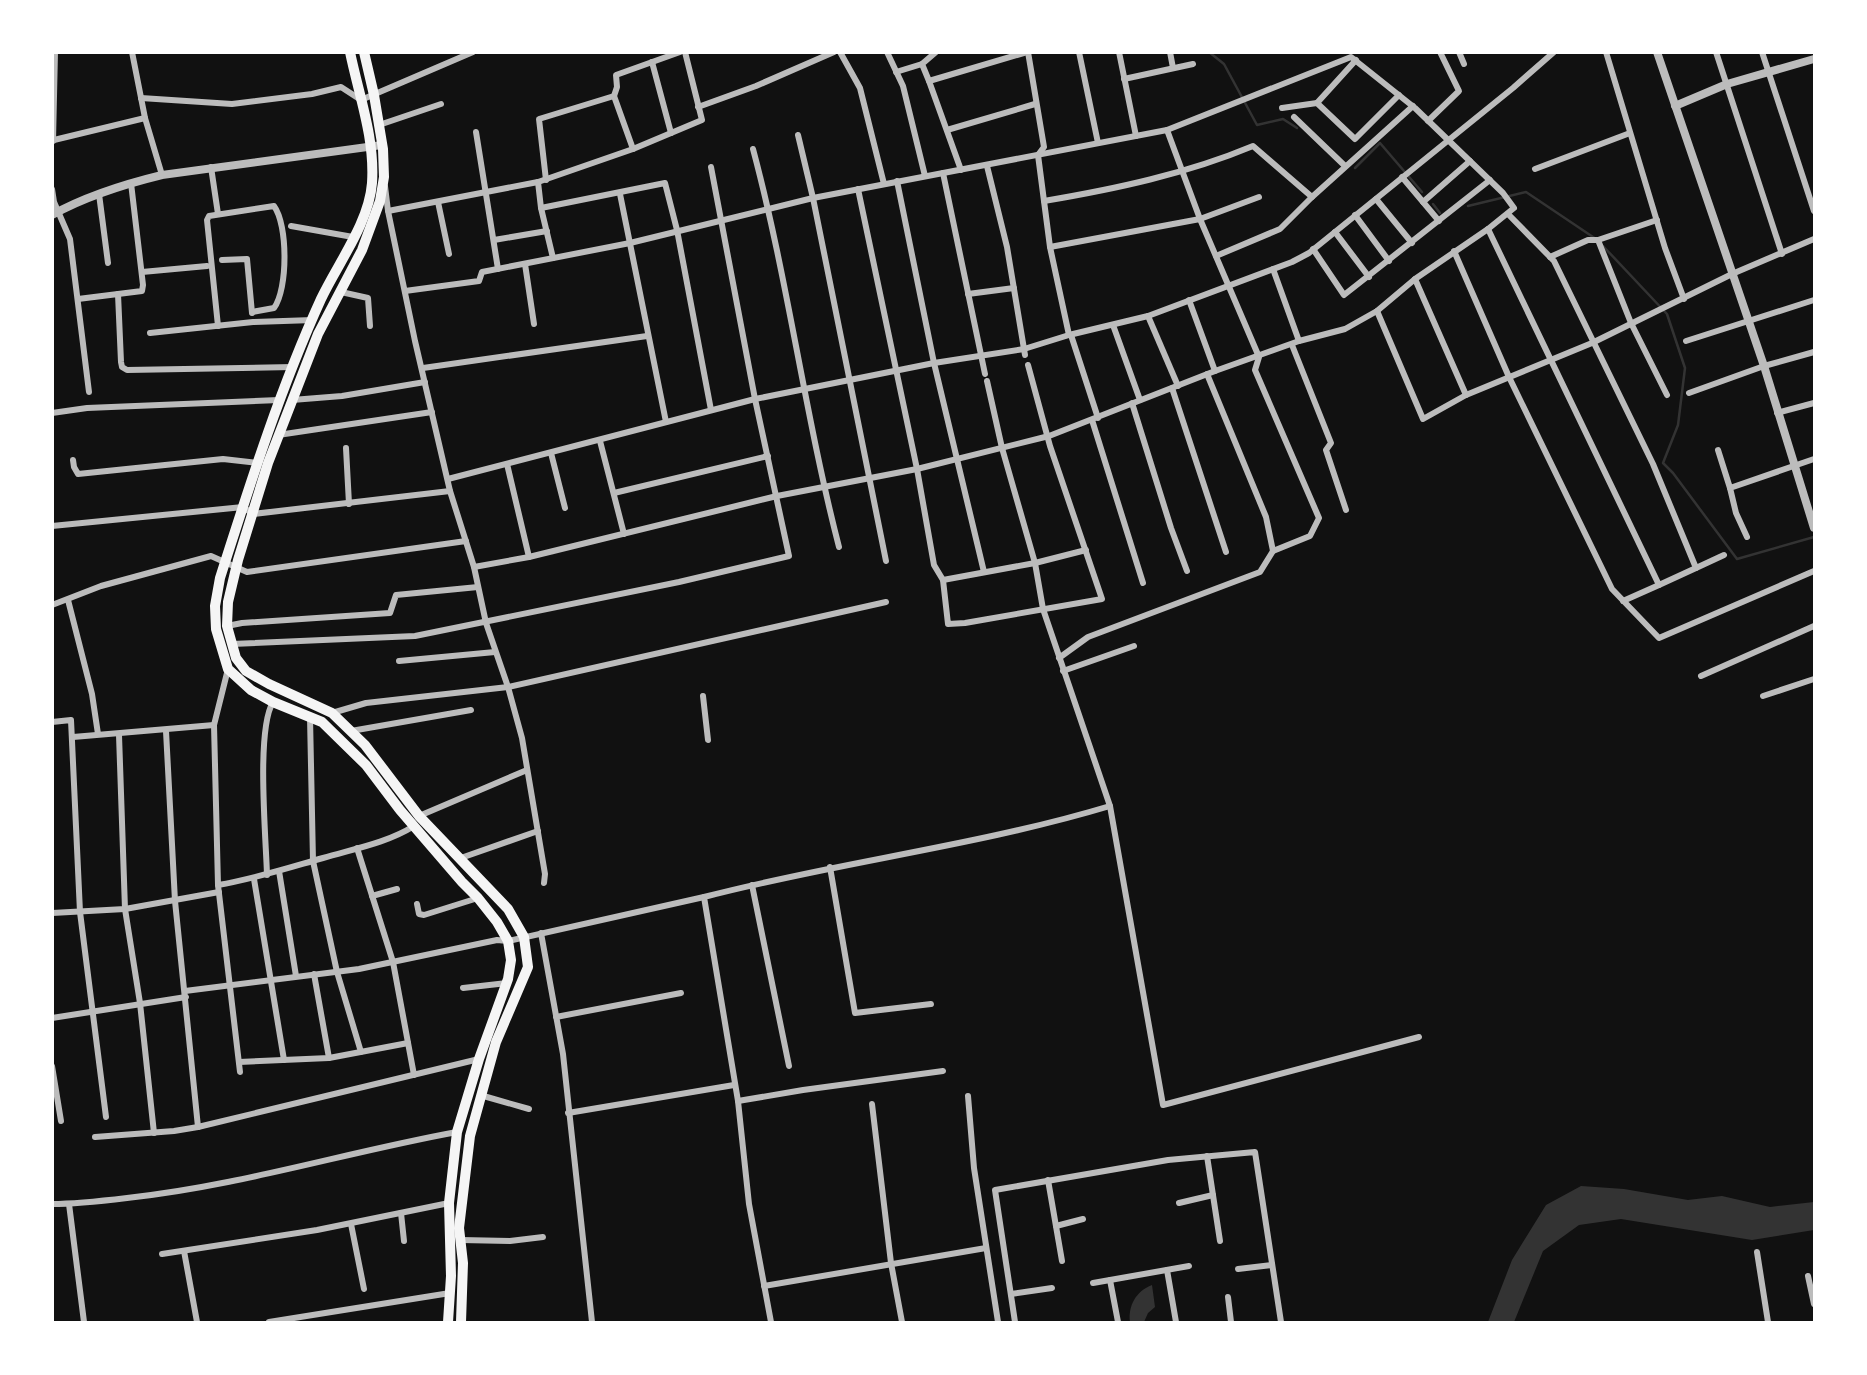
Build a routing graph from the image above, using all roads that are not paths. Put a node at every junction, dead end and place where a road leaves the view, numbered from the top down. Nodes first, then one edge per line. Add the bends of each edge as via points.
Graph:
1 (62, 52) edge
2 (132, 52) edge
3 (349, 52) edge
4 (364, 52) edge
5 (473, 52) edge
6 (683, 52) edge
7 (834, 52) edge
8 (840, 52) edge
9 (887, 52) edge
10 (936, 52) edge
11 (1027, 52) edge
12 (1079, 52) edge
13 (1119, 52) edge
14 (1170, 52) edge
15 (1440, 52) edge
16 (1459, 52) edge
17 (1554, 52) edge
18 (1606, 52) edge
19 (1657, 52) edge
20 (1716, 52) edge
21 (1762, 52) edge
22 (55, 54) edge
23 (460, 55) edge
24 (1814, 56) edge
25 (1356, 60) junction
26 (652, 62) junction
27 (922, 64) junction
28 (1193, 64) dead end
29 (1464, 64) dead end
30 (1173, 68) junction
31 (897, 72) junction
32 (1769, 72) junction
33 (1124, 79) junction
34 (929, 81) junction
35 (1727, 84) junction
36 (374, 95) junction
37 (1399, 95) junction
38 (614, 96) junction
39 (53, 98) edge
40 (141, 98) junction
41 (361, 100) junction
42 (1317, 103) junction
43 (441, 104) dead end
44 (1035, 104) junction
45 (1413, 106) junction
46 (1675, 106) junction
47 (698, 107) junction
48 (1282, 108) dead end
49 (1294, 117) dead end
50 (145, 118) junction
51 (1428, 121) junction
52 (379, 125) junction
53 (947, 130) junction
54 (1167, 130) junction
55 (476, 132) dead end
56 (671, 133) junction
57 (1630, 133) junction
58 (798, 135) dead end
59 (1136, 136) junction
60 (53, 140) edge
61 (1448, 140) junction
62 (1098, 143) junction
63 (377, 146) junction
64 (633, 149) junction
65 (753, 149) dead end
66 (1038, 155) junction
67 (1470, 161) junction
68 (987, 166) junction
69 (1346, 166) junction
70 (211, 167) junction
71 (711, 167) dead end
72 (1535, 169) dead end
73 (961, 170) junction
74 (1182, 171) junction
75 (943, 173) junction
76 (162, 175) junction
77 (925, 176) junction
78 (384, 177) junction
79 (1402, 177) junction
80 (1490, 180) junction
81 (542, 181) junction
82 (897, 181) junction
83 (131, 183) junction
84 (884, 184) junction
85 (52, 189) edge
86 (858, 189) junction
87 (486, 193) junction
88 (99, 194) junction
89 (620, 194) junction
90 (1259, 197) dead end
91 (1312, 197) junction
92 (813, 198) junction
93 (1376, 198) junction
94 (1044, 201) junction
95 (438, 202) junction
96 (1423, 202) junction
97 (541, 208) junction
98 (769, 209) junction
99 (1815, 211) edge
100 (388, 212) junction
101 (56, 213) edge
102 (218, 214) junction
103 (1508, 214) junction
104 (1355, 215) junction
105 (1200, 219) junction
106 (722, 220) junction
107 (1657, 220) junction
108 (1439, 221) junction
109 (291, 226) dead end
110 (1488, 229) junction
111 (677, 230) junction
112 (547, 231) junction
113 (1335, 232) junction
114 (352, 237) junction
115 (1815, 239) edge
116 (494, 240) junction
117 (1598, 240) junction
118 (630, 243) junction
119 (1412, 243) junction
120 (1051, 247) junction
121 (1313, 249) junction
122 (1454, 251) junction
123 (449, 254) dead end
124 (1782, 254) junction
125 (1216, 256) junction
126 (1550, 257) junction
127 (553, 258) junction
128 (222, 260) dead end
129 (1389, 261) junction
130 (108, 263) dead end
131 (525, 264) junction
132 (207, 266) dead end
133 (498, 269) junction
134 (1272, 269) junction
135 (142, 272) junction
136 (1732, 274) junction
137 (1369, 277) junction
138 (1415, 279) junction
139 (1229, 285) junction
140 (1014, 288) junction
141 (405, 291) junction
142 (341, 292) junction
143 (118, 294) junction
144 (968, 295) junction
145 (78, 299) junction
146 (1684, 299) junction
147 (1189, 300) junction
148 (1815, 300) edge
149 (1377, 311) junction
150 (252, 312) junction
151 (1148, 316) junction
152 (313, 320) junction
153 (1747, 320) junction
154 (253, 322) junction
155 (1631, 323) junction
156 (534, 324) dead end
157 (1113, 325) junction
158 (218, 326) junction
159 (370, 326) dead end
160 (150, 332) dead end
161 (1070, 335) junction
162 (647, 336) junction
163 (1300, 341) junction
164 (1686, 341) dead end
165 (1592, 343) junction
166 (1292, 345) junction
167 (1025, 352) junction
168 (1815, 352) edge
169 (980, 355) junction
170 (1259, 356) junction
171 (1550, 361) junction
172 (934, 363) junction
173 (1028, 365) dead end
174 (1764, 366) junction
175 (293, 367) junction
176 (423, 368) junction
177 (897, 370) junction
178 (1215, 371) junction
179 (1206, 374) junction
180 (1509, 377) junction
181 (850, 379) junction
182 (425, 382) junction
183 (1175, 387) junction
184 (803, 389) junction
185 (89, 391) dead end
186 (1689, 393) dead end
187 (1466, 395) junction
188 (1667, 395) dead end
189 (755, 399) junction
190 (279, 400) junction
191 (291, 400) junction
192 (1140, 400) junction
193 (1132, 403) junction
194 (1815, 403) edge
195 (711, 410) junction
196 (432, 412) junction
197 (52, 413) edge
198 (1777, 413) junction
199 (1095, 419) junction
200 (666, 422) junction
201 (278, 436) junction
202 (1049, 436) junction
203 (600, 441) junction
204 (346, 448) dead end
205 (1002, 448) junction
206 (1718, 450) dead end
207 (551, 453) junction
208 (768, 457) junction
209 (957, 459) junction
210 (1815, 459) edge
211 (74, 460) dead end
212 (258, 463) junction
213 (507, 464) junction
214 (1796, 465) junction
215 (917, 469) junction
216 (869, 478) junction
217 (448, 479) junction
218 (824, 488) junction
219 (1730, 488) junction
220 (450, 491) junction
221 (614, 493) junction
222 (777, 496) junction
223 (349, 504) junction
224 (243, 507) junction
225 (565, 508) dead end
226 (1346, 510) dead end
227 (253, 514) junction
228 (1814, 525) edge
229 (52, 526) edge
230 (624, 534) junction
231 (1747, 537) dead end
232 (466, 541) junction
233 (839, 547) dead end
234 (1086, 550) junction
235 (1273, 551) junction
236 (1226, 552) dead end
237 (1724, 555) dead end
238 (529, 557) junction
239 (226, 561) junction
240 (886, 561) dead end
241 (1035, 563) junction
242 (237, 567) junction
243 (474, 567) junction
244 (1696, 568) junction
245 (1187, 571) dead end
246 (1815, 571) edge
247 (984, 572) junction
248 (943, 580) junction
249 (1143, 583) dead end
250 (1659, 585) junction
251 (478, 587) junction
252 (68, 600) junction
253 (886, 601) dead end
254 (1623, 601) junction
255 (52, 605) edge
256 (1043, 610) junction
257 (486, 622) junction
258 (227, 626) junction
259 (1815, 626) edge
260 (232, 644) junction
261 (1134, 646) dead end
262 (495, 652) junction
263 (1059, 658) junction
264 (399, 661) dead end
265 (228, 669) junction
266 (1063, 671) junction
267 (1701, 676) dead end
268 (1815, 679) edge
269 (508, 687) junction
270 (703, 696) dead end
271 (1763, 696) dead end
272 (273, 702) junction
273 (471, 710) dead end
274 (332, 713) junction
275 (310, 717) junction
276 (52, 722) edge
277 (214, 725) junction
278 (166, 731) junction
279 (351, 731) junction
280 (98, 734) junction
281 (120, 735) junction
282 (73, 737) junction
283 (708, 740) dead end
284 (527, 770) junction
285 (1110, 806) junction
286 (416, 821) junction
287 (538, 831) junction
288 (357, 848) junction
289 (458, 859) junction
290 (313, 861) junction
291 (830, 867) junction
292 (279, 871) junction
293 (267, 875) junction
294 (254, 879) junction
295 (544, 883) dead end
296 (752, 885) junction
297 (219, 888) junction
298 (397, 889) dead end
299 (372, 896) junction
300 (704, 897) junction
301 (478, 898) junction
302 (175, 901) junction
303 (417, 904) dead end
304 (125, 909) junction
305 (80, 912) junction
306 (52, 913) edge
307 (541, 933) junction
308 (524, 937) junction
309 (509, 941) junction
310 (393, 962) junction
311 (337, 972) junction
312 (314, 974) junction
313 (296, 976) junction
314 (270, 978) junction
315 (507, 983) junction
316 (229, 984) junction
317 (463, 988) dead end
318 (681, 993) dead end
319 (185, 994) junction
320 (141, 1003) junction
321 (931, 1004) dead end
322 (91, 1012) junction
323 (556, 1017) junction
324 (52, 1018) edge
325 (1419, 1037) dead end
326 (408, 1043) junction
327 (360, 1052) junction
328 (329, 1058) junction
329 (479, 1059) junction
330 (284, 1060) junction
331 (239, 1062) junction
332 (52, 1066) edge
333 (789, 1066) dead end
334 (943, 1071) dead end
335 (240, 1072) dead end
336 (414, 1075) junction
337 (734, 1085) junction
338 (480, 1095) junction
339 (968, 1096) dead end
340 (738, 1101) junction
341 (872, 1104) dead end
342 (529, 1109) dead end
343 (568, 1113) junction
344 (106, 1117) dead end
345 (61, 1121) dead end
346 (198, 1127) junction
347 (457, 1132) junction
348 (154, 1133) junction
349 (94, 1137) dead end
350 (1208, 1156) junction
351 (1048, 1180) junction
352 (1213, 1195) junction
353 (449, 1203) junction
354 (1179, 1203) dead end
355 (52, 1204) edge
356 (69, 1204) junction
357 (401, 1213) junction
358 (1083, 1219) dead end
359 (351, 1224) junction
360 (1056, 1226) junction
361 (543, 1237) dead end
362 (461, 1240) junction
363 (404, 1241) dead end
364 (1220, 1241) dead end
365 (986, 1248) junction
366 (184, 1251) junction
367 (1757, 1252) dead end
368 (162, 1254) dead end
369 (1062, 1261) dead end
370 (891, 1263) junction
371 (1272, 1265) junction
372 (1189, 1266) dead end
373 (1237, 1269) dead end
374 (1167, 1270) junction
375 (1808, 1276) dead end
376 (1110, 1280) junction
377 (1093, 1283) dead end
378 (764, 1286) junction
379 (1052, 1288) dead end
380 (364, 1289) dead end
381 (450, 1293) junction
382 (1011, 1294) junction
383 (1228, 1297) dead end
384 (1815, 1304) edge
385 (1013, 1306) junction
386 (996, 1308) junction
387 (84, 1322) edge
388 (197, 1322) edge
389 (269, 1322) edge
390 (448, 1322) edge
391 (461, 1322) edge
392 (592, 1322) edge
393 (771, 1322) edge
394 (902, 1322) edge
395 (998, 1322) edge
396 (1015, 1322) edge
397 (1118, 1322) edge
398 (1176, 1322) edge
399 (1231, 1322) edge
400 (1281, 1322) edge
401 (1768, 1322) edge

1 - 22 street
2 - 40 street
3 - 41 main road
4 - 36 main road
5 - 23 street
6 - 26 street
6 - 47 street
7 - 47 street
8 - 84 street via 860,88
9 - 31 street
10 - 27 street
11 - 34 street
11 - 44 street
12 - 62 street
13 - 33 street
14 - 30 street
15 - 51 street via 1458,91
16 - 29 street
17 - 61 street
18 - 57 street
19 - 46 street
20 - 35 street
21 - 32 street
22 - 39 street
23 - 36 street
24 - 32 street
25 - 37 street
25 - 42 street
25 - 54 street via 1351,57
26 - 38 street via 616,75
26 - 56 street
27 - 31 street
27 - 34 street
28 - 30 street
30 - 33 street
31 - 77 street
32 - 35 street
32 - 99 street
33 - 59 street
34 - 53 street
35 - 46 street
35 - 124 street
36 - 41 street
36 - 52 main road
37 - 42 street via 1355,139
37 - 45 street
38 - 64 street
38 - 81 street via 539,119
39 - 60 street
40 - 41 street via 232,104 341,87
40 - 50 street
41 - 63 main road
42 - 48 street
43 - 52 street
44 - 53 street
44 - 66 street via 1044,147
45 - 51 street
45 - 69 street
46 - 136 street
47 - 56 street via 702,120
49 - 69 street
50 - 60 street
50 - 76 street
51 - 61 street
52 - 63 main road
53 - 73 street
54 - 59 street
54 - 74 street
55 - 87 street
56 - 64 street
57 - 72 street
57 - 107 street
58 - 92 street
59 - 62 street
61 - 67 street
61 - 79 street
62 - 66 street
63 - 70 street
63 - 78 main road
63 - 114 main road via 363,221
64 - 81 street
65 - 98 street
66 - 68 street
66 - 94 street
67 - 80 street
67 - 96 street
68 - 73 street
68 - 140 street
69 - 91 street
70 - 76 street
70 - 102 street
71 - 106 street
73 - 75 street
74 - 91 street via 1253,146
74 - 94 street via 1113,190
74 - 105 street
75 - 77 street
75 - 144 street
76 - 83 street
77 - 82 street
78 - 100 street
78 - 142 main road via 362,250
79 - 93 street
79 - 96 street
80 - 103 street via 1514,208
80 - 108 street
81 - 87 street
81 - 97 street
82 - 84 street
82 - 172 street
83 - 88 street
83 - 135 street
84 - 86 street
85 - 101 street
86 - 92 street
86 - 177 street
87 - 95 street
87 - 116 street
88 - 101 street
88 - 130 street
89 - 97 street
89 - 111 street via 665,183
89 - 118 street
90 - 105 street
91 - 125 street via 1280,229
92 - 98 street
92 - 181 street
93 - 104 street
93 - 119 street
94 - 120 street
95 - 100 street
95 - 123 street
96 - 108 street
97 - 112 street
98 - 106 street
98 - 184 street
100 - 141 street
101 - 145 street via 70,239
102 - 150 street via 274,206 279,212 285,272 277,304
102 - 158 street via 207,220
103 - 110 street
103 - 126 street
104 - 113 street
104 - 129 street
105 - 120 street
105 - 125 street
106 - 111 street
106 - 189 street
107 - 117 street
107 - 146 street
108 - 119 street
109 - 114 street
110 - 122 street
110 - 171 street
111 - 118 street
111 - 195 street
112 - 116 street
112 - 127 street
113 - 121 street
113 - 137 street
114 - 152 main road
115 - 124 street
116 - 133 street
117 - 126 street
117 - 155 street
118 - 127 street
118 - 162 street
119 - 129 street
120 - 161 street
121 - 134 street
121 - 137 street via 1344,295
122 - 138 street
122 - 180 street
124 - 136 street
125 - 139 street
126 - 165 street
127 - 131 street
128 - 150 street via 247,259
129 - 137 street
131 - 133 street
131 - 156 street
132 - 135 street
133 - 141 street via 482,272 479,281
134 - 139 street
134 - 163 street
135 - 143 street via 142,290
136 - 146 street
136 - 153 street
138 - 149 street
138 - 187 street
139 - 147 street
139 - 170 street
140 - 144 street
140 - 167 street
141 - 176 street
142 - 159 street via 368,298
142 - 191 main road
143 - 145 street
143 - 175 street via 121,362 127,370
144 - 169 street
145 - 185 street
146 - 155 street
147 - 151 street
147 - 178 street
148 - 153 street
149 - 163 street via 1345,329
149 - 187 street via 1423,419
150 - 154 street
151 - 157 street
151 - 183 street
152 - 154 street
152 - 175 main road
153 - 164 street
153 - 174 street
154 - 158 street
155 - 165 street
155 - 188 street
157 - 161 street
157 - 192 street
158 - 160 street
161 - 167 street
161 - 199 street
162 - 176 street
162 - 200 street
163 - 166 street
165 - 171 street
165 - 244 street via 1653,464
166 - 170 street
166 - 226 street via 1331,443 1326,450
167 - 169 street
168 - 174 street
169 - 172 street
169 - 205 street
170 - 178 street
170 - 235 street via 1255,370 1319,518 1310,536
171 - 180 street
171 - 250 street
172 - 177 street
172 - 209 street
173 - 202 street
174 - 186 street
174 - 198 street
175 - 190 main road
176 - 182 street
177 - 181 street
177 - 215 street
178 - 179 street
179 - 183 street
179 - 235 street via 1266,517
180 - 187 street
180 - 254 street via 1612,589
181 - 184 street
181 - 216 street
182 - 191 street
182 - 196 street
183 - 192 street
183 - 236 street
184 - 189 street
184 - 218 street
189 - 195 street
189 - 208 street
190 - 197 street
190 - 212 main road
191 - 201 main road
192 - 193 street
193 - 199 street
193 - 245 street
194 - 198 street
195 - 200 street
196 - 201 street
196 - 217 street
198 - 214 street
199 - 202 street
199 - 249 street
200 - 203 street
201 - 227 main road
202 - 205 street
202 - 234 street
203 - 207 street
203 - 221 street
204 - 223 street
205 - 209 street
205 - 241 street
206 - 219 street
207 - 213 street
207 - 225 street
208 - 221 street
208 - 222 street
209 - 215 street
209 - 247 street
210 - 214 street
211 - 212 street via 78,474 223,459
212 - 224 main road
213 - 217 street
213 - 238 street
214 - 219 street
214 - 228 street
215 - 216 street
215 - 248 street via 934,565
216 - 218 street
216 - 240 street
217 - 220 street
218 - 222 street
218 - 233 street
219 - 231 street
220 - 223 street
220 - 232 street
221 - 230 street
222 - 230 street
222 - 257 street via 789,556
223 - 227 street
224 - 227 street
224 - 229 street
224 - 239 main road
227 - 242 main road
230 - 238 street
232 - 242 street via 247,572
232 - 243 street
234 - 241 street
234 - 256 street via 1102,599
235 - 263 street via 1260,572 1088,637
237 - 244 street
238 - 243 street
239 - 242 street
239 - 252 street via 211,556 101,586
239 - 265 main road via 215,606 216,629
241 - 247 street
241 - 256 street
242 - 258 main road
243 - 251 street
244 - 250 street
246 - 254 street via 1659,638
247 - 248 street
248 - 256 street via 948,624
250 - 254 street
251 - 257 street
251 - 258 street via 396,595 390,612
252 - 255 street
252 - 280 street
253 - 269 street
256 - 263 street
257 - 260 street via 415,636
257 - 262 street
258 - 260 main road
259 - 267 street
260 - 274 main road via 246,671
261 - 266 street
262 - 264 street
262 - 269 street
263 - 266 street
265 - 272 main road
265 - 277 street
266 - 285 street
268 - 271 street
269 - 274 street via 366,703
269 - 284 street
270 - 283 street
272 - 275 main road
272 - 293 street via 267,712 265,738
273 - 279 street
274 - 279 main road
275 - 286 main road via 322,722 366,765
275 - 290 street
276 - 282 street via 71,720
277 - 278 street
277 - 297 street
278 - 281 street
278 - 302 street
279 - 286 main road
280 - 281 street
280 - 282 street
281 - 304 street
282 - 305 street
284 - 286 street
284 - 287 street
285 - 291 street via 1039,827
285 - 325 street via 1163,1105
286 - 288 street via 398,835
286 - 289 main road
286 - 301 main road
287 - 289 street
287 - 295 street
288 - 290 street
288 - 299 street
289 - 308 main road via 508,909
290 - 292 street
290 - 311 street
291 - 296 street
291 - 321 street via 855,1013
292 - 293 street
292 - 313 street
293 - 294 street
294 - 297 street
294 - 314 street
296 - 300 street
296 - 333 street
297 - 302 street
297 - 316 street
298 - 299 street
299 - 310 street
300 - 307 street
300 - 337 street
301 - 303 street via 424,915 419,914
301 - 309 main road
302 - 304 street
302 - 319 street
304 - 305 street
304 - 320 street
305 - 306 street
305 - 322 street
307 - 308 street
307 - 323 street
308 - 309 street
308 - 338 main road via 528,967 496,1042
309 - 310 street
309 - 315 main road
310 - 311 street
310 - 326 street
311 - 312 street
311 - 327 street
312 - 313 street
312 - 328 street
313 - 314 street
314 - 316 street
314 - 330 street
315 - 317 street
315 - 329 main road
316 - 319 street
316 - 331 street
318 - 323 street
319 - 320 street
319 - 346 street
320 - 322 street
320 - 348 street
322 - 324 street
322 - 344 street
323 - 343 street
326 - 327 street
326 - 336 street
327 - 328 street
328 - 330 street
329 - 336 street
329 - 347 main road
330 - 331 street
331 - 335 street
332 - 345 street
334 - 340 street
336 - 346 street
337 - 340 street
337 - 343 street
338 - 342 street
338 - 362 main road via 461,1198
339 - 365 street
340 - 378 street via 748,1204
341 - 370 street
343 - 392 street
346 - 348 street
347 - 353 main road
347 - 356 street via 220,1185
348 - 349 street
350 - 351 street
350 - 352 street
350 - 371 street via 1255,1152
351 - 360 street
351 - 382 street via 995,1190
352 - 354 street
352 - 364 street
353 - 357 street
353 - 381 main road
355 - 356 street
356 - 387 street
357 - 359 street
357 - 363 street
358 - 360 street
359 - 366 street
359 - 380 street
360 - 369 street
361 - 362 street
362 - 391 main road
365 - 370 street
365 - 386 street
366 - 368 street
366 - 388 street
367 - 401 street
370 - 378 street
370 - 394 street
371 - 373 street
371 - 400 street
372 - 374 street
374 - 376 street
374 - 398 street
375 - 384 street
376 - 377 street
376 - 397 street
378 - 393 street
379 - 382 street
381 - 389 street
381 - 390 main road
382 - 385 street
383 - 399 street
385 - 386 street
385 - 396 street
386 - 395 street

